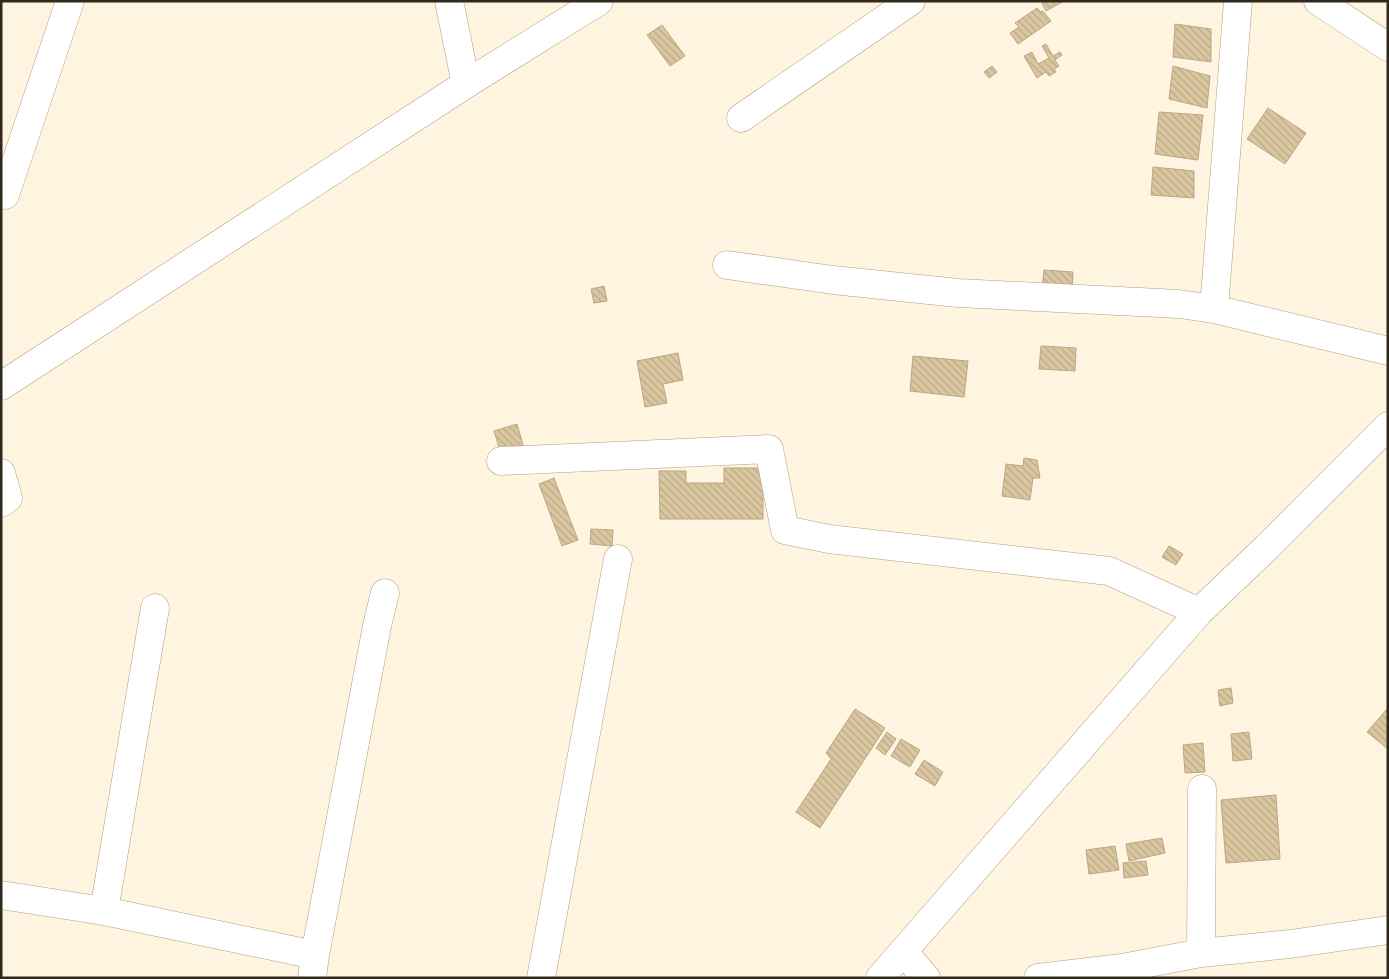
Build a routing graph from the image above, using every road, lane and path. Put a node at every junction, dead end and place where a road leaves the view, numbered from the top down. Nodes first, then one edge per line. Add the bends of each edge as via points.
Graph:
1 (70, 1) edge
2 (449, 1) edge
3 (599, 1) edge
4 (911, 1) edge
5 (1238, 1) edge
6 (1318, 1) edge
7 (1388, 47) edge
8 (466, 84) junction
9 (741, 118) dead end
10 (5, 195) dead end
11 (727, 265) dead end
12 (1214, 309) junction
13 (1388, 351) edge
14 (1, 386) edge
15 (1388, 426) edge
16 (502, 461) dead end
17 (1, 473) edge
18 (1, 502) edge
19 (618, 559) dead end
20 (386, 593) dead end
21 (155, 608) dead end
22 (1199, 612) junction
23 (1202, 789) dead end
24 (1, 895) edge
25 (104, 911) junction
26 (1388, 930) edge
27 (904, 951) junction
28 (1201, 953) junction
29 (314, 966) edge
30 (541, 978) edge
31 (880, 978) edge
32 (926, 978) edge
33 (1038, 978) edge

1 - 10 street
2 - 8 street
3 - 8 street
4 - 9 street
5 - 12 street
6 - 7 street
8 - 14 street
11 - 12 street via 958,293 1179,304
12 - 13 street
15 - 22 street
16 - 22 street via 769,449 785,530 829,539 1109,571
17 - 18 street via 8,498
19 - 30 street
20 - 29 street via 377,626
21 - 25 street
22 - 27 street
23 - 28 street
24 - 25 street
25 - 29 street
26 - 28 street
27 - 31 street
27 - 32 street
28 - 33 street via 1122,968

